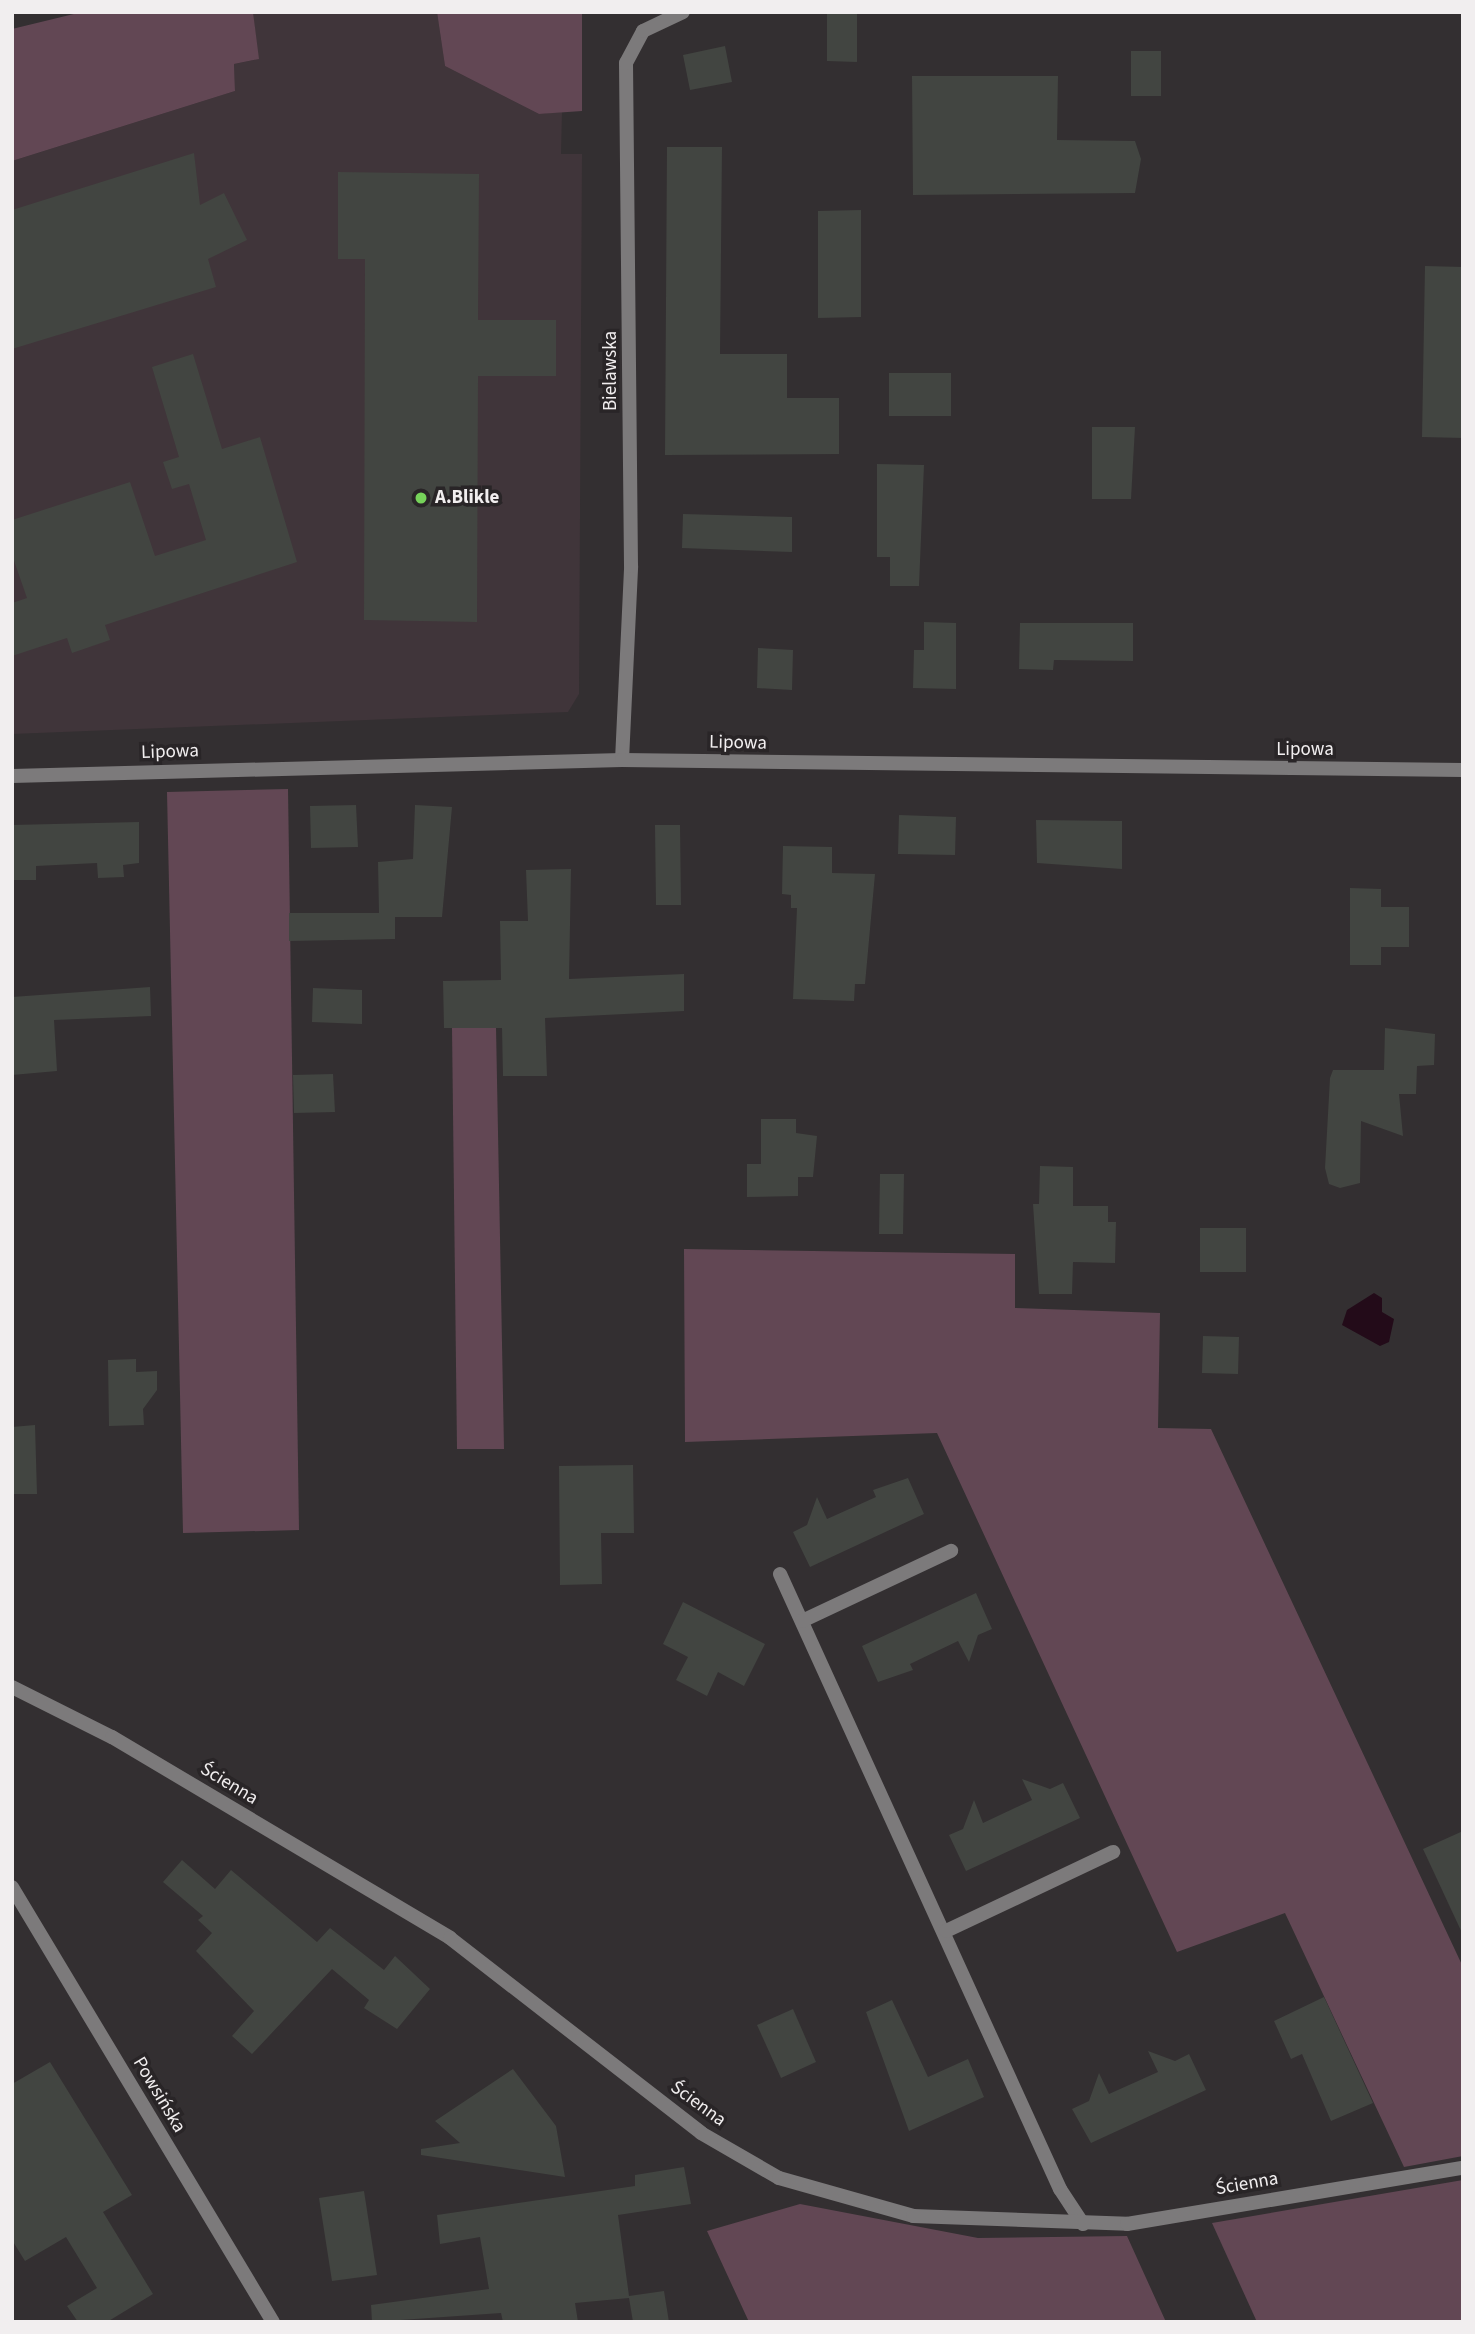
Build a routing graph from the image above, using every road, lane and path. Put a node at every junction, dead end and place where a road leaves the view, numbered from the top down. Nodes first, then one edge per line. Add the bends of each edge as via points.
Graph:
1 (683, 12) edge
2 (622, 760) junction
3 (1463, 770) edge
4 (12, 776) edge
5 (951, 1551) dead end
6 (780, 1574) dead end
7 (802, 1621) junction
8 (12, 1687) edge
9 (1113, 1852) dead end
10 (12, 1887) edge
11 (946, 1931) junction
12 (1463, 2168) edge
13 (1083, 2224) junction
14 (272, 2322) edge

1 - 2 street, Bielawska via 643,31 626,63 631,566
2 - 3 street, Lipowa
2 - 4 street, Lipowa
5 - 7 street
6 - 7 street
7 - 11 street
8 - 13 street, Ścienna via 112,1737 450,1938 701,2133 779,2178 913,2217
9 - 11 street
10 - 14 street, Powsińska
11 - 13 street via 1060,2189
12 - 13 street, Ścienna via 1127,2224

